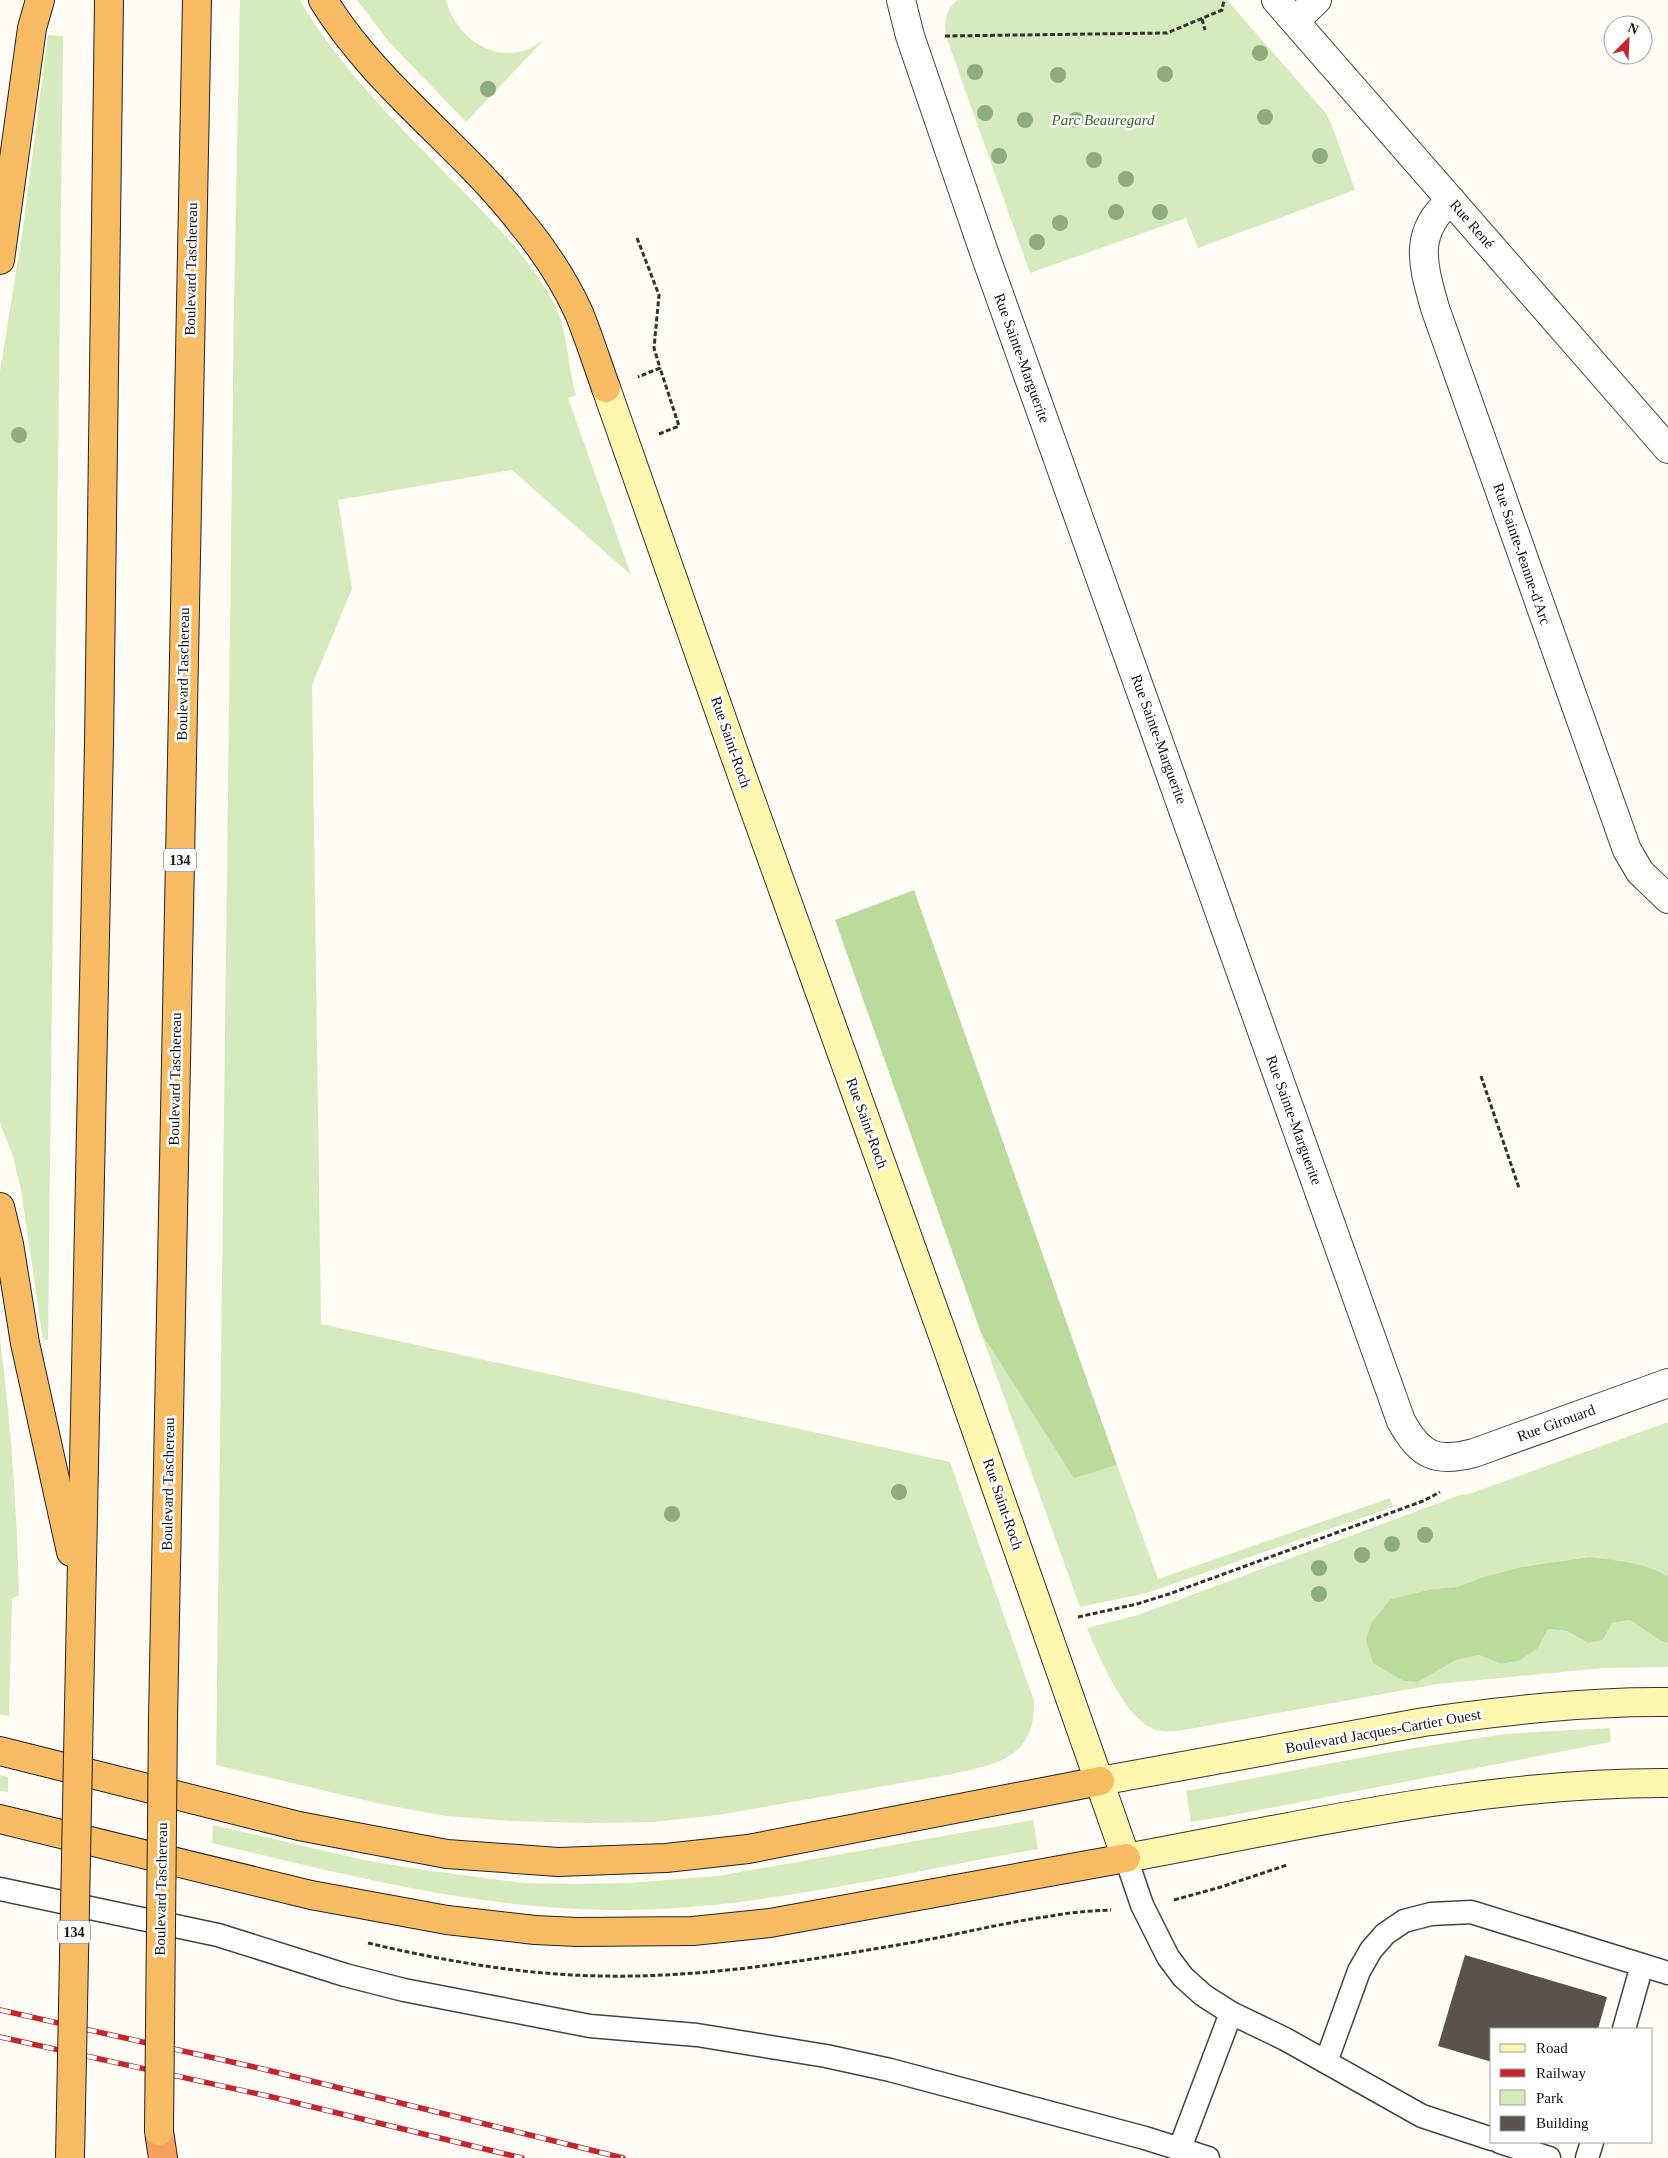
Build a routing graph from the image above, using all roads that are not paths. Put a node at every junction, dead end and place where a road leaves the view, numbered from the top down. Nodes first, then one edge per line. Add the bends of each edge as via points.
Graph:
1 (40, 0) edge
2 (109, 0) edge
3 (197, 0) edge
4 (324, 0) edge
5 (901, 0) edge
6 (1276, 0) edge
7 (1317, 0) edge
8 (1294, 21) junction
9 (1451, 200) junction
10 (0, 260) edge
11 (606, 388) joint
12 (1668, 449) edge
13 (1668, 899) edge
14 (0, 1207) edge
15 (1668, 1383) edge
16 (1443, 1458) joint
17 (81, 1595) junction
18 (1668, 1702) edge
19 (0, 1751) edge
20 (1100, 1781) junction
21 (1668, 1783) edge
22 (0, 1819) edge
23 (1126, 1858) junction
24 (0, 1889) edge
25 (1642, 1965) junction
26 (1668, 1973) edge
27 (1231, 2013) junction
28 (1624, 2028) edge
29 (1326, 2062) junction
30 (159, 2131) junction
31 (1490, 2138) edge
32 (1503, 2143) edge
33 (1592, 2143) edge
34 (1180, 2148) junction
35 (70, 2158) edge
36 (155, 2158) edge
37 (163, 2158) edge
38 (1208, 2158) edge
39 (1549, 2158) edge
40 (1587, 2158) edge

1 - 10 highway via 32,28
2 - 17 highway, 134 via 99,744
3 - 30 highway, Boulevard Taschereau / 134, bridge via 163,1719
4 - 11 highway via 354,45 536,241 578,312
5 - 16 street, Rue Sainte-Marguerite via 910,36 984,252 1401,1422 1420,1447
6 - 8 street, Rue René
7 - 8 street
8 - 9 street, Rue René
9 - 12 street, Rue René
9 - 13 street, Rue Sainte-Jeanne-d'Arc via 1434,216 1425,238 1425,271 1435,308 1627,850 1640,872
11 - 20 main road, Rue Saint-Roch
14 - 17 highway via 25,1343
15 - 16 street, Rue Girouard via 1474,1453
17 - 35 highway, 134, bridge
18 - 20 main road, Boulevard Jacques-Cartier Ouest via 1564,1705 1486,1713
19 - 20 highway via 367,1840 446,1854 558,1862 666,1858 748,1849
20 - 23 main road, Rue Saint-Roch
21 - 23 main road via 1619,1783 1533,1790 1386,1809
22 - 23 highway via 311,1895 447,1920 577,1932 693,1931 770,1923
23 - 27 lane via 1142,1905 1168,1957 1183,1977 1203,1995
24 - 34 lane via 218,1934 345,1975 404,1990 590,2026 697,2035 890,2070
25 - 26 lane
25 - 28 lane
25 - 29 lane via 1471,1912 1431,1914 1404,1921 1385,1934 1359,1971
27 - 29 lane
27 - 34 lane
29 - 31 lane via 1422,2116
30 - 36 highway, Boulevard Taschereau / 134
30 - 37 highway
32 - 39 lane
33 - 40 lane
34 - 38 lane

